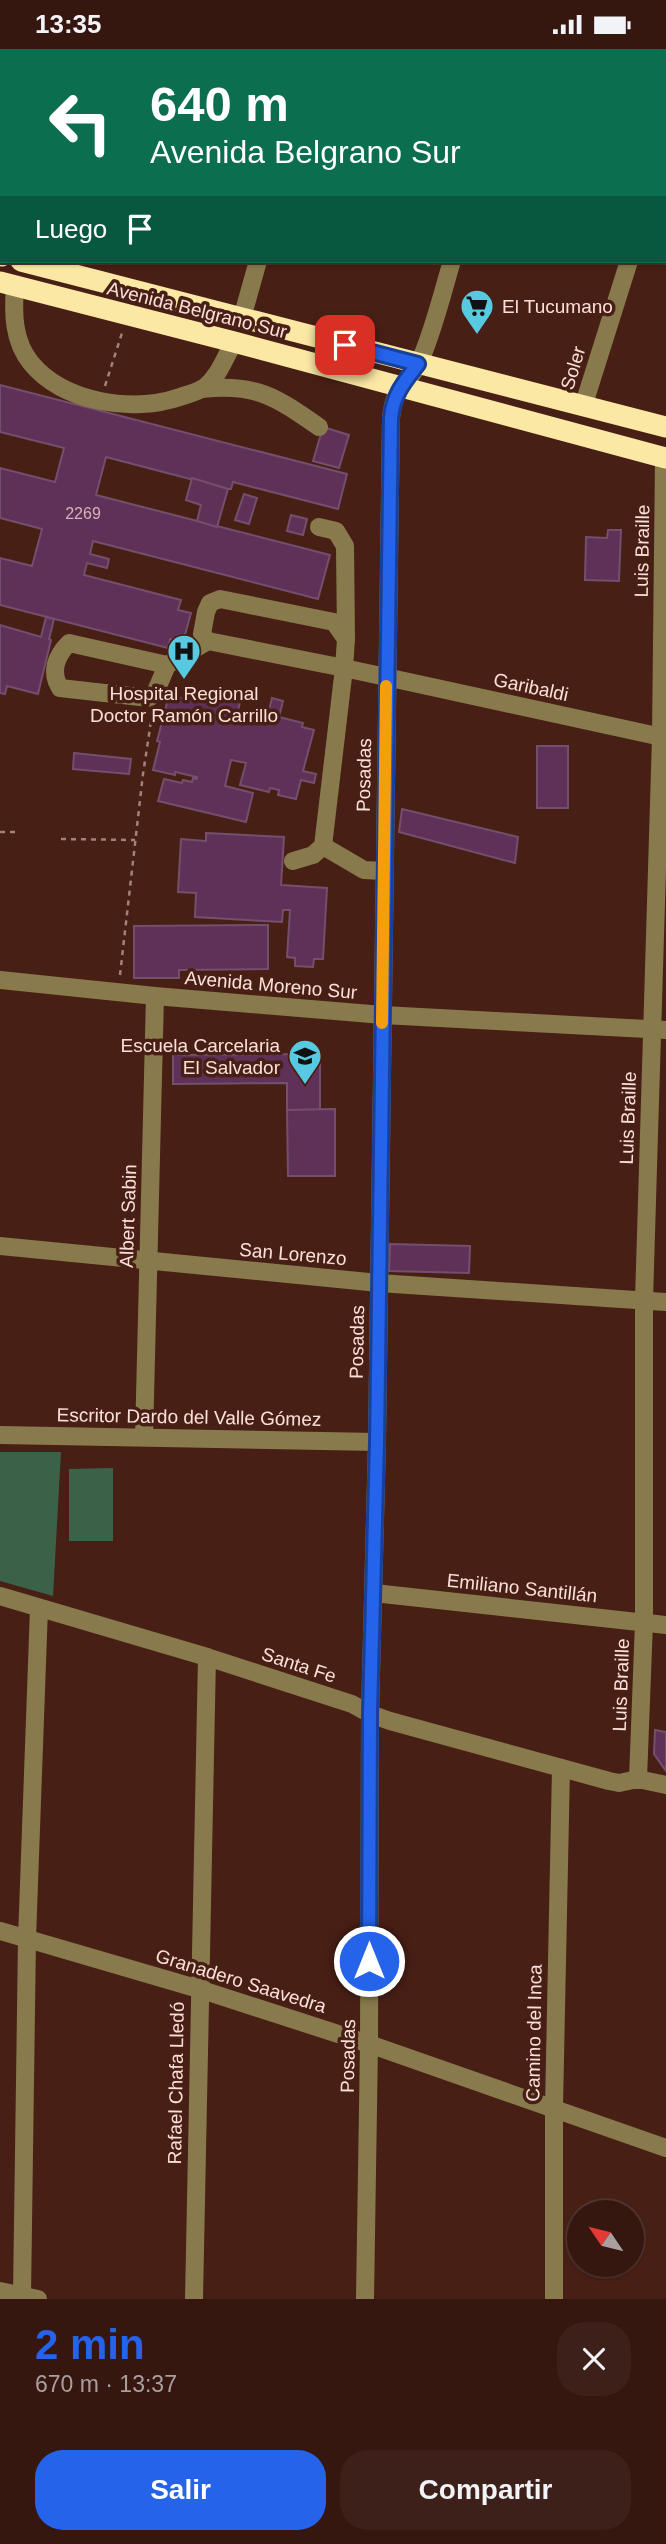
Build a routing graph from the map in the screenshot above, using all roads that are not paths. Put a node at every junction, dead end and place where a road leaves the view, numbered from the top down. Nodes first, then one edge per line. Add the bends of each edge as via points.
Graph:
1 (37, 263) edge
2 (257, 263) edge
3 (451, 263) edge
4 (628, 263) edge
5 (62, 266) edge
6 (7, 284) edge
7 (242, 318) junction
8 (234, 342) junction
9 (418, 364) junction
10 (399, 388) junction
11 (202, 389) junction
12 (583, 407) junction
13 (319, 427) dead end
14 (666, 428) edge
15 (665, 458) edge
16 (319, 527) dead end
17 (346, 639) junction
18 (208, 641) junction
19 (167, 665) junction
20 (344, 668) junction
21 (386, 677) junction
22 (663, 738) edge
23 (323, 846) junction
24 (293, 861) dead end
25 (384, 871) junction
26 (0, 980) edge
27 (155, 996) junction
28 (383, 1015) junction
29 (659, 1029) edge
30 (0, 1246) edge
31 (148, 1261) junction
32 (379, 1283) junction
33 (644, 1300) junction
34 (666, 1302) edge
35 (0, 1434) edge
36 (144, 1437) junction
37 (377, 1442) junction
38 (374, 1593) junction
39 (0, 1596) edge
40 (39, 1608) junction
41 (644, 1622) junction
42 (666, 1625) edge
43 (207, 1657) junction
44 (370, 1714) junction
45 (561, 1768) junction
46 (639, 1779) junction
47 (666, 1785) edge
48 (0, 1931) edge
49 (27, 1939) junction
50 (199, 1989) junction
51 (369, 2044) junction
52 (554, 2107) junction
53 (666, 2148) edge
54 (0, 2291) edge
55 (30, 2297) edge
56 (194, 2299) edge
57 (365, 2299) edge
58 (554, 2299) edge

1 - 5 highway, Avenida Belgrano Sur
2 - 7 street
3 - 9 street
4 - 12 street, Soler
5 - 7 highway, Avenida Belgrano Sur
6 - 8 highway, Avenida Belgrano Sur
6 - 11 street via 18,340 30,362 51,381 82,395 129,405 165,402
7 - 9 highway, Avenida Belgrano Sur
8 - 10 highway, Avenida Belgrano Sur
8 - 11 street via 215,378
9 - 10 street
9 - 12 highway, Avenida Belgrano Sur
10 - 15 highway, Avenida Belgrano Sur
10 - 21 street, Posadas via 391,418
11 - 13 street via 231,386 260,392 286,403
12 - 14 highway, Avenida Belgrano Sur
15 - 22 street, Luis Braille
16 - 17 street via 336,531 345,546
17 - 18 street via 334,622 220,599 210,603 206,612 202,634
17 - 20 street
18 - 19 street
18 - 20 street, Garibaldi
19 - 19 street via 149,698 60,688 54,679 60,652 69,643
20 - 21 street, Garibaldi
20 - 23 street
21 - 22 street, Garibaldi
21 - 25 street, Posadas
22 - 29 street, Luis Braille
23 - 24 street via 313,855
23 - 25 street via 364,870
25 - 28 street, Posadas
26 - 27 street, Avenida Moreno Sur
27 - 28 street, Avenida Moreno Sur
27 - 31 street, Albert Sabin
28 - 29 street, Avenida Moreno Sur
28 - 32 street, Posadas
29 - 33 street, Luis Braille
30 - 31 street, San Lorenzo
31 - 32 street, San Lorenzo
31 - 36 street, Albert Sabin
32 - 33 street, San Lorenzo
32 - 37 street, Posadas
33 - 34 street, San Lorenzo
33 - 41 street, Luis Braille
35 - 36 street, Escritor Dardo del Valle Gómez
36 - 37 street, Escritor Dardo del Valle Gómez
37 - 38 street, Posadas
38 - 41 street, Emiliano Santillán
38 - 44 street, Posadas
39 - 40 street, Santa Fe
40 - 43 street, Santa Fe
40 - 49 street
41 - 42 street, Emiliano Santillán
41 - 46 street, Luis Braille
43 - 44 street, Santa Fe
43 - 50 street, Rafael Chafa Lledó
44 - 45 street, Santa Fe
44 - 51 street, Posadas
45 - 46 street, Santa Fe via 619,1783
45 - 52 street, Camino del Inca
46 - 47 street, Santa Fe
48 - 49 street, Granadero Saavedra
49 - 50 street, Granadero Saavedra
49 - 55 street
50 - 51 street, Granadero Saavedra
50 - 56 street, Rafael Chafa Lledó
51 - 52 street, Granadero Saavedra
51 - 57 street, Posadas
52 - 53 street, Granadero Saavedra
52 - 58 street, Camino del Inca
54 - 55 street

